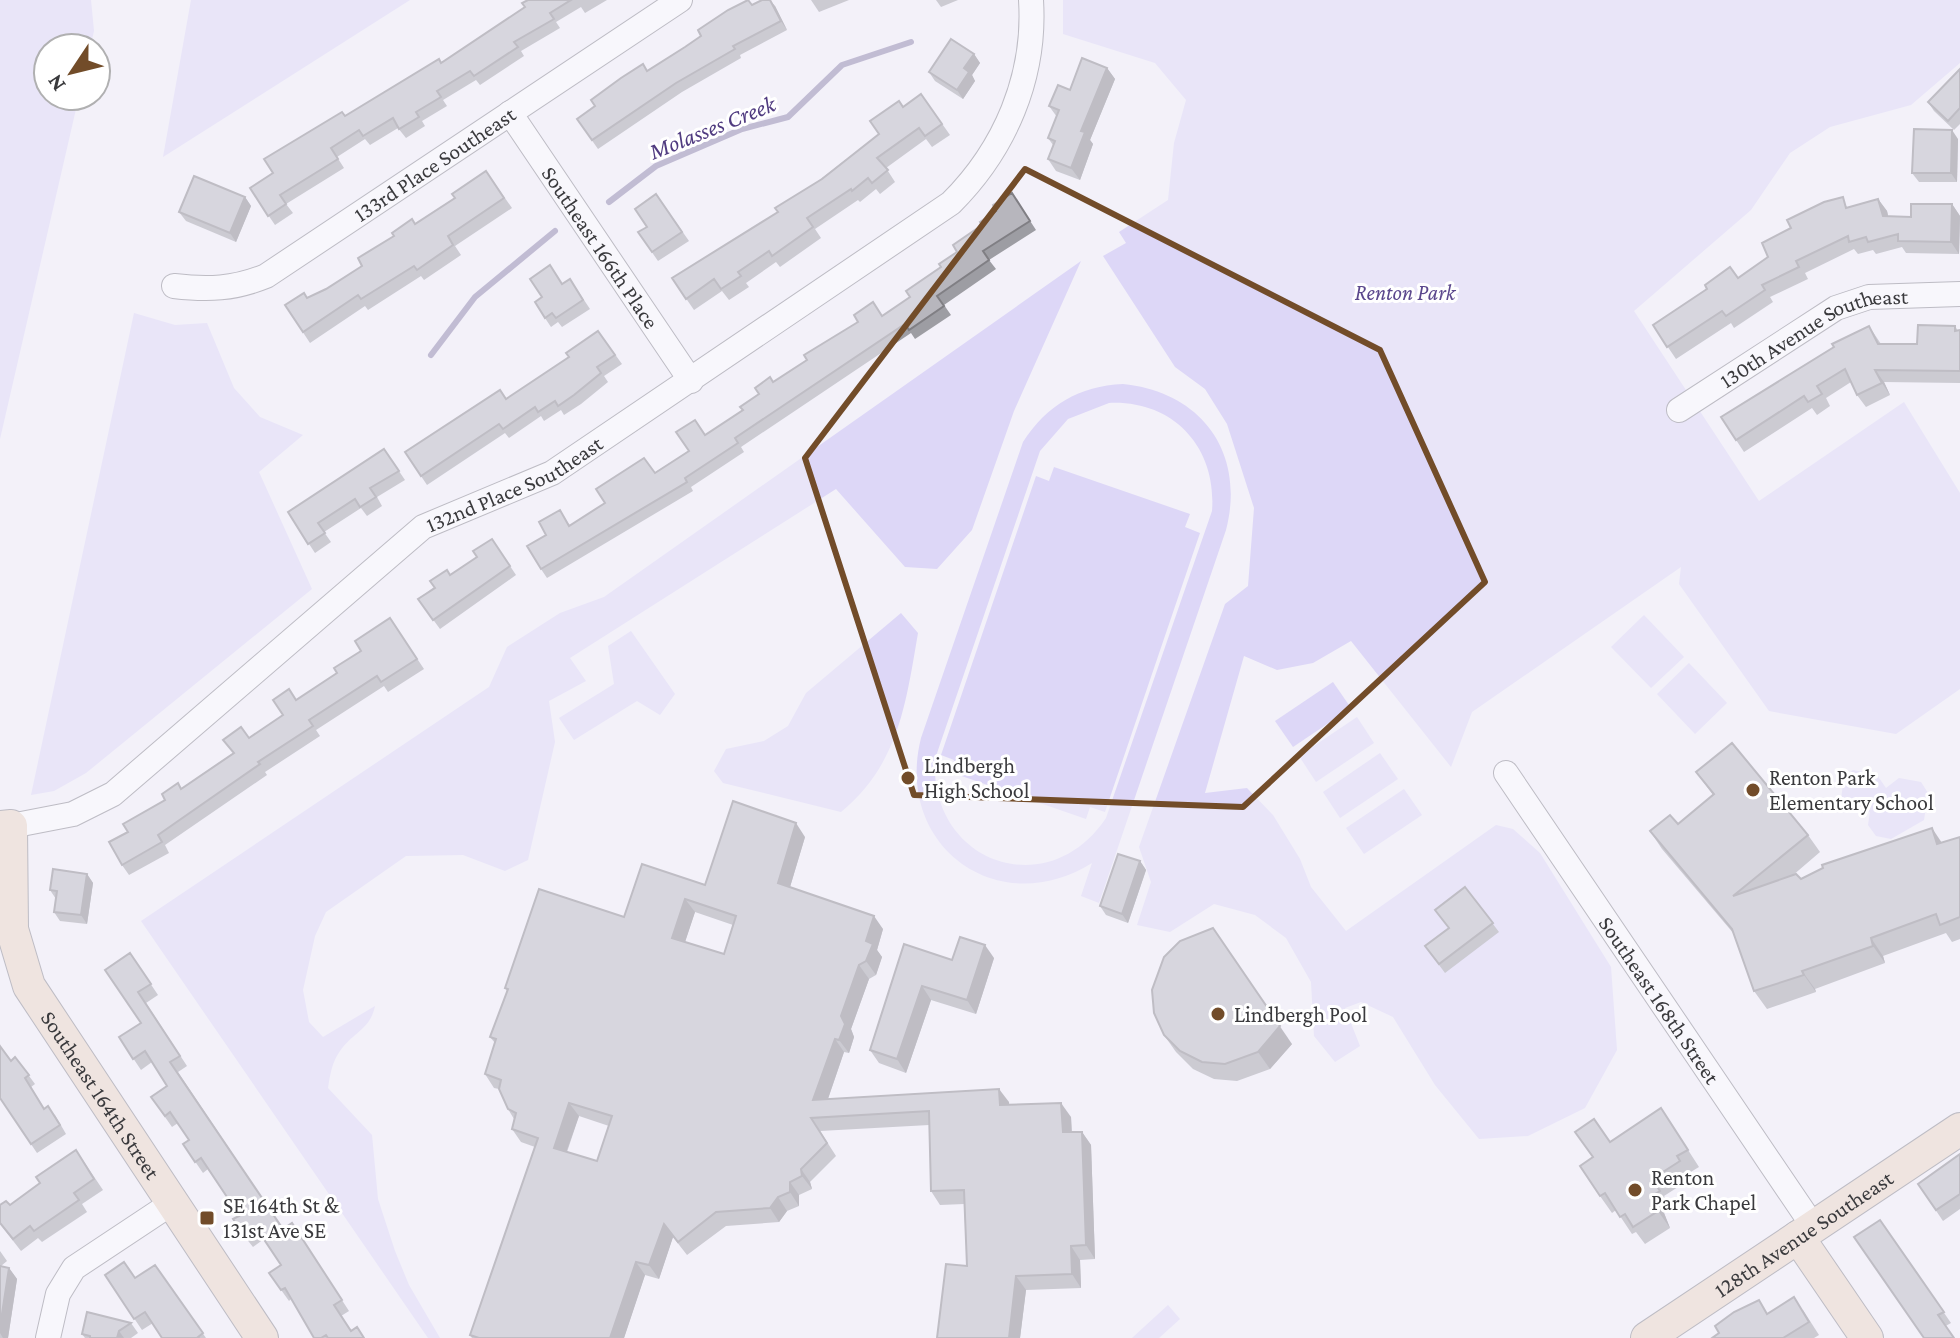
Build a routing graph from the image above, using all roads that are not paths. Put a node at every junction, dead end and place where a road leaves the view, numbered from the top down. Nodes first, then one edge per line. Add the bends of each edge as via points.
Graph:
1 (680, 0) edge
2 (1031, 0) edge
3 (510, 113) junction
4 (174, 286) dead end
5 (1960, 294) edge
6 (691, 381) junction
7 (1679, 410) dead end
8 (1506, 773) dead end
9 (5, 826) edge
10 (1960, 1129) edge
11 (172, 1203) junction
12 (1806, 1231) junction
13 (48, 1338) edge
14 (262, 1338) edge
15 (1647, 1338) edge
16 (1867, 1338) edge

1 - 3 street, 133rd Place Southeast
2 - 6 street, 132nd Place Southeast via 1029,65 1012,117 980,175 951,203
3 - 4 street, 133rd Place Southeast via 266,276 239,287
3 - 6 street, Southeast 166th Place
5 - 7 street, 130th Avenue Southeast via 1869,297 1836,308
6 - 9 street, 132nd Place Southeast via 552,473 423,527 113,794 73,814
8 - 12 street, Southeast 168th Street
9 - 11 street, Southeast 164th Street via 12,929 29,986
10 - 12 street, 128th Avenue Southeast
11 - 13 street via 74,1268 58,1294
11 - 14 street, Southeast 164th Street
12 - 15 street, 128th Avenue Southeast
12 - 16 street, Southeast 168th Street

